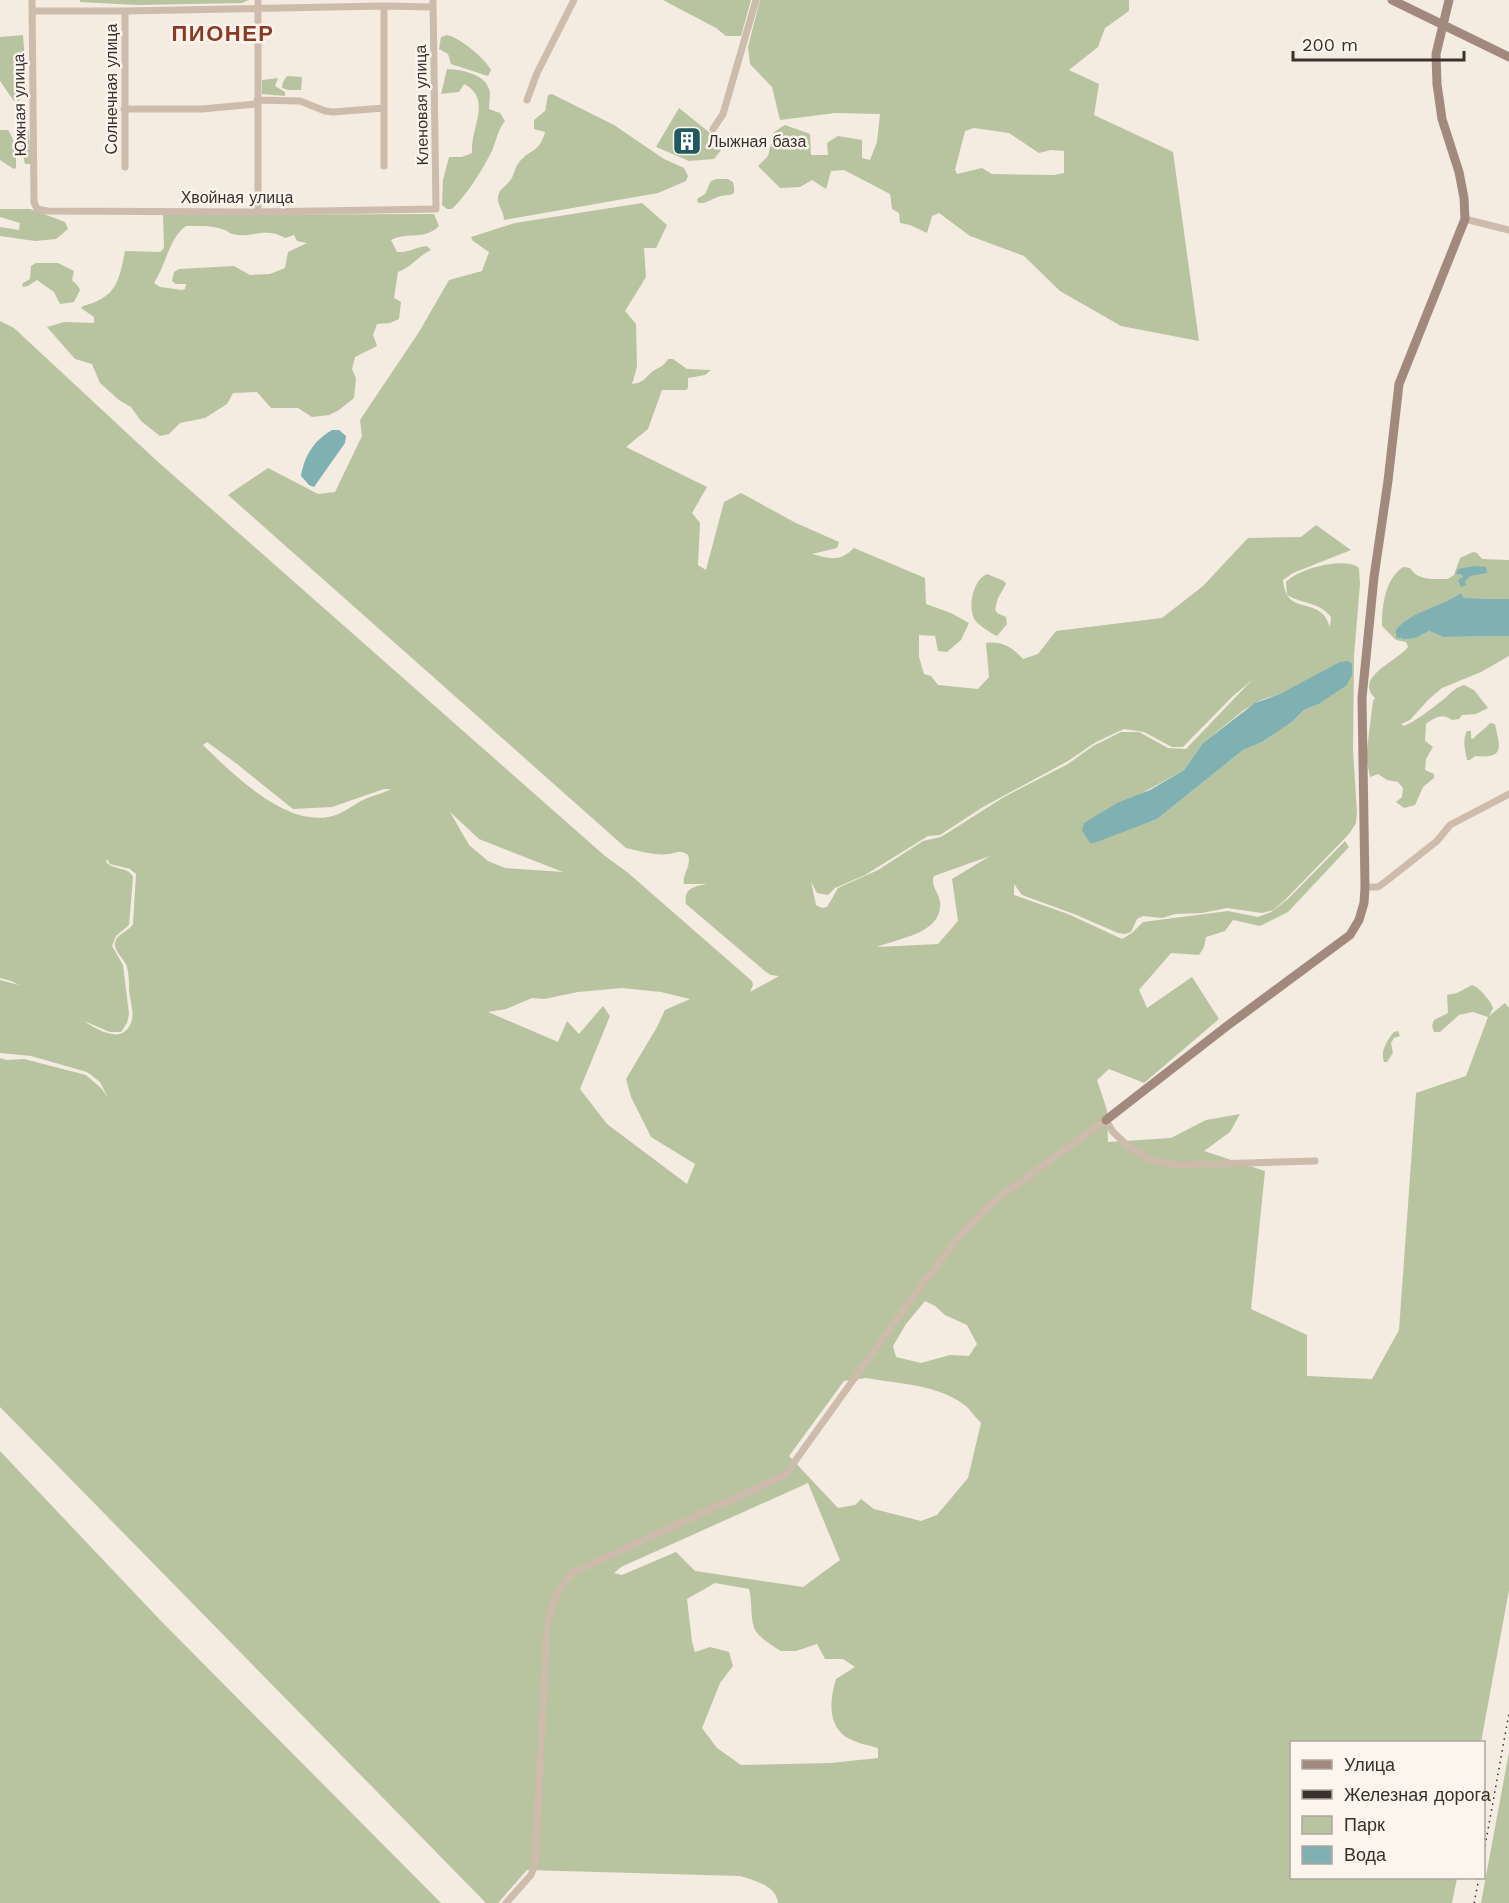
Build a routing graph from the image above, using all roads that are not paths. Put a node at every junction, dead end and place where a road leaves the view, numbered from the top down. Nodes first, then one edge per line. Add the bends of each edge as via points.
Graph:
1 (32, 0) edge
2 (258, 0) edge
3 (574, 0) edge
4 (756, 0) edge
5 (1392, 0) edge
6 (1449, 0) edge
7 (433, 4) edge
8 (384, 6) junction
9 (258, 9) junction
10 (32, 11) junction
11 (125, 11) junction
12 (1445, 25) junction
13 (1509, 57) edge
14 (527, 100) dead end
15 (257, 102) junction
16 (384, 108) junction
17 (124, 109) junction
18 (713, 129) dead end
19 (384, 166) dead end
20 (124, 167) dead end
21 (37, 209) joint
22 (436, 210) joint
23 (258, 212) junction
24 (1465, 219) junction
25 (1509, 230) edge
26 (1509, 794) edge
27 (1365, 887) junction
28 (1106, 1120) junction
29 (1315, 1161) dead end
30 (506, 1903) edge

1 - 10 street, Южная улица
2 - 9 street
3 - 14 street
4 - 18 street via 723,114
5 - 12 street
6 - 12 street
7 - 8 street
7 - 22 street, Кленовая улица
8 - 9 street
8 - 16 street
9 - 11 street
9 - 15 street
10 - 11 street
10 - 21 street, Южная улица
11 - 17 street, Солнечная улица
12 - 13 street
12 - 24 street via 1436,54 1437,84 1442,119 1459,172
15 - 16 street via 300,101 333,112
15 - 17 street via 202,109
15 - 23 street
16 - 19 street
17 - 20 street, Солнечная улица
21 - 23 street, Хвойная улица
22 - 23 street, Хвойная улица
24 - 25 street
24 - 27 street via 1399,384 1362,698
26 - 27 street via 1450,825 1437,841 1378,887
27 - 28 street via 1359,920 1350,935
28 - 29 street via 1129,1147 1154,1161 1178,1165
28 - 30 street via 1005,1193 964,1232 785,1474 572,1573 565,1581 551,1608 547,1628 535,1865

